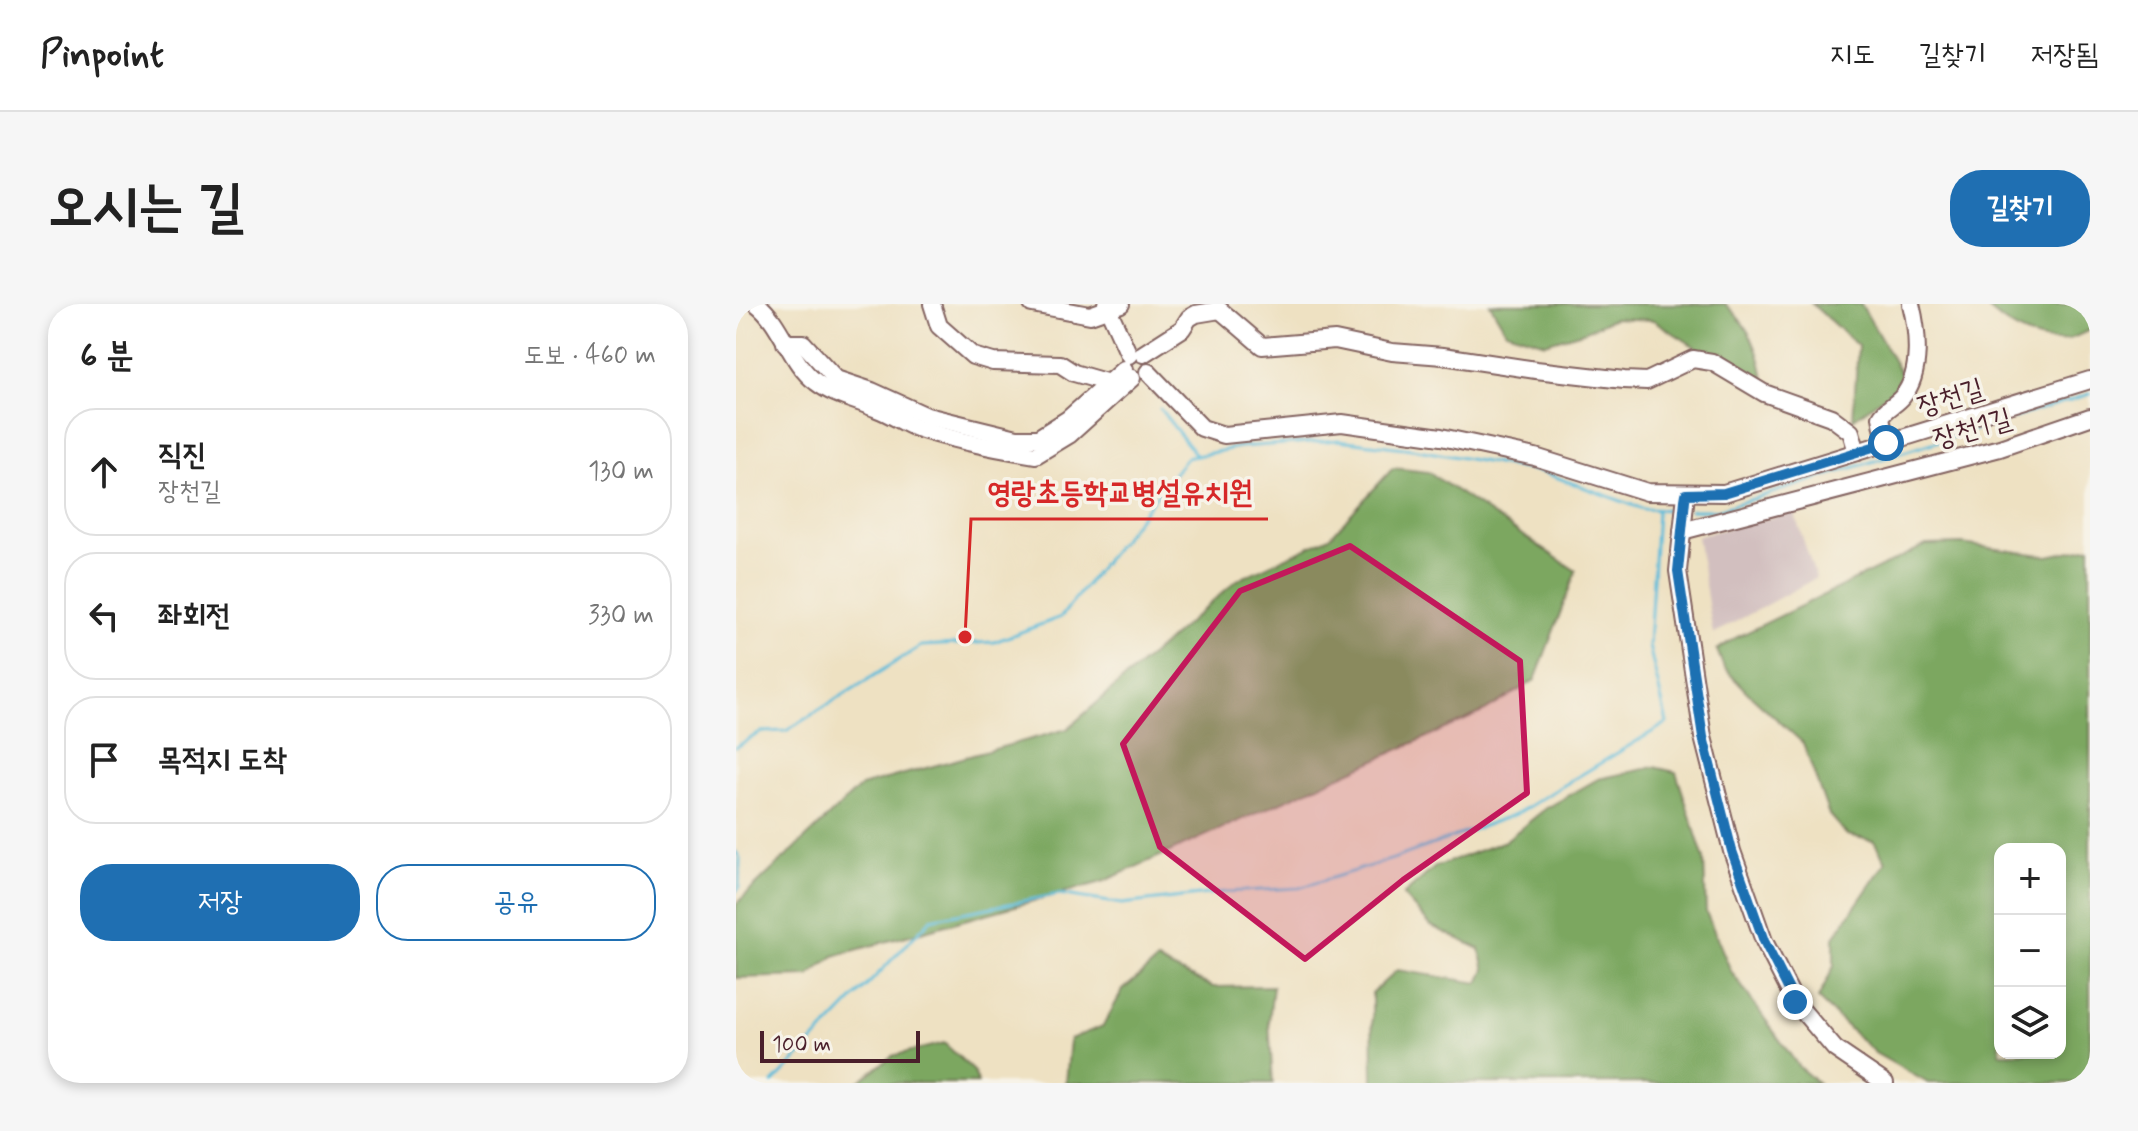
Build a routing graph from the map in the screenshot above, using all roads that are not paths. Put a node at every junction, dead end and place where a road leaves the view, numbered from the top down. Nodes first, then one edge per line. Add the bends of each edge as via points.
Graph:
1 (757, 304) edge
2 (932, 304) edge
3 (1032, 304) edge
4 (1911, 304) edge
5 (1111, 306) edge
6 (785, 343) junction
7 (1135, 366) junction
8 (2090, 380) edge
9 (1109, 383) junction
10 (2090, 417) edge
11 (1886, 443) junction
12 (1857, 452) junction
13 (1685, 497) junction
14 (1683, 527) junction
15 (1885, 1083) edge

1 - 6 street
2 - 9 street via 939,326 973,356 993,362 1060,364
3 - 5 street via 1090,315
4 - 11 street via 1916,376 1906,394 1881,417
5 - 7 street, 장천길
6 - 7 street via 813,381 839,396 914,427 1036,455 1069,435
6 - 9 street via 803,343 836,379 927,416 1017,438 1038,438
7 - 9 street
7 - 12 street via 1189,318 1220,310 1262,346 1335,340 1392,352 1647,381 1693,359 1712,362 1764,393 1831,417 1851,432
7 - 13 street, 장천길 via 1202,428 1224,435 1342,423 1535,457 1647,492
8 - 11 street, 장천길
10 - 14 street, 장천1길 via 2000,448
11 - 12 street, 장천길
12 - 13 street, 장천길 via 1724,493
13 - 14 street
14 - 15 street via 1678,571 1703,737 1732,851 1764,941 1795,1002 1835,1049

